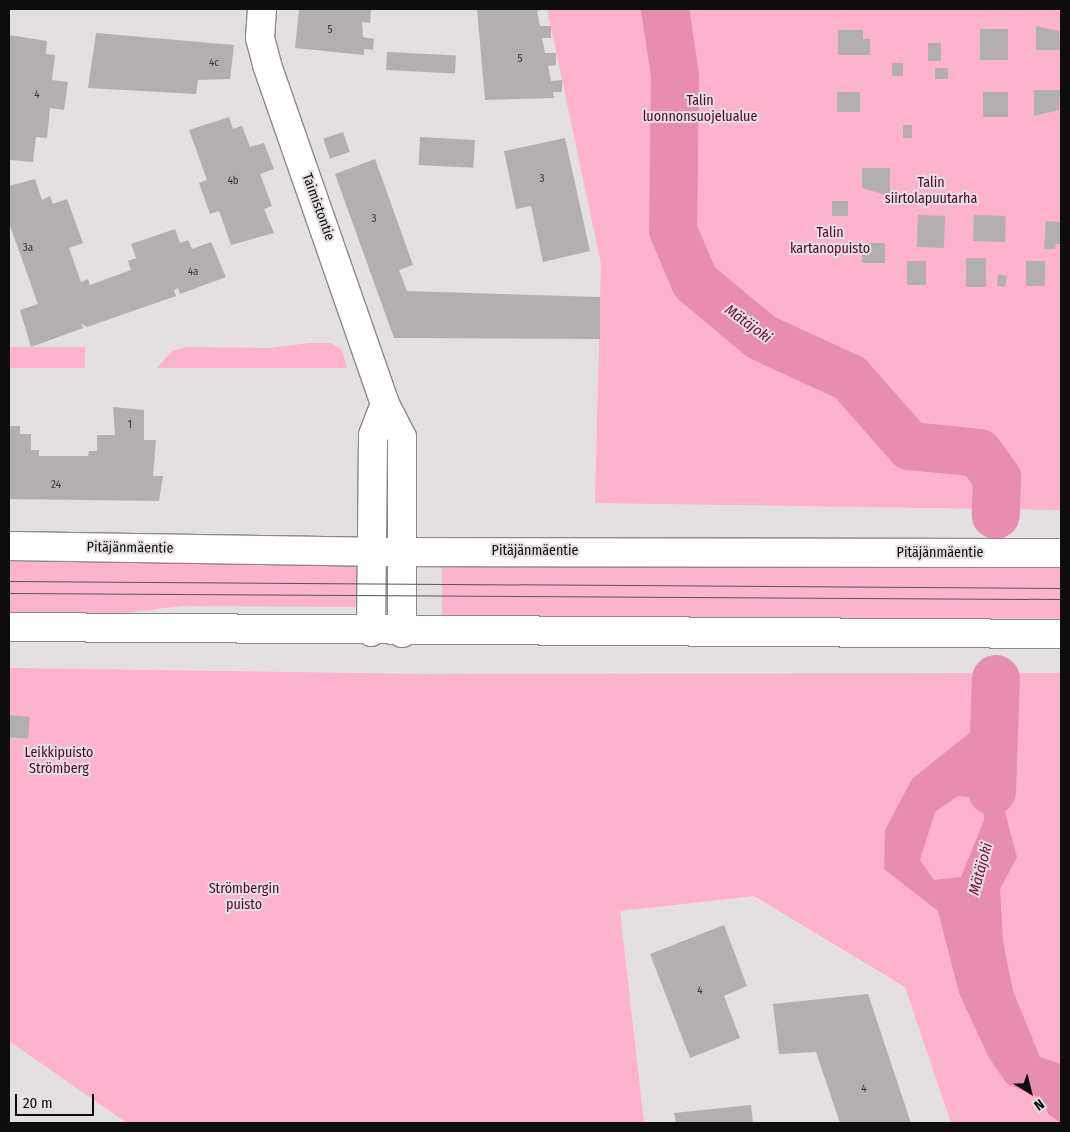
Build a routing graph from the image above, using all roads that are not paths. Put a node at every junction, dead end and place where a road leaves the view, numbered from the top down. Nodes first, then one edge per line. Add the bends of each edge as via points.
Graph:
1 (262, 9) edge
2 (385, 404) junction
3 (9, 546) edge
4 (372, 552) junction
5 (403, 552) junction
6 (1049, 553) edge
7 (9, 628) edge
8 (371, 632) junction
9 (402, 633) junction
10 (1061, 634) edge

1 - 2 main road, Taimistontie via 260,38 267,65
2 - 4 main road via 373,435
2 - 5 main road, Taimistontie via 402,437
3 - 4 main road, Pitäjänmäentie
4 - 5 main road, Pitäjänmäentie
4 - 8 main road
5 - 6 main road, Pitäjänmäentie
5 - 9 main road, Taimistontie
7 - 8 main road
8 - 9 main road
9 - 10 main road

